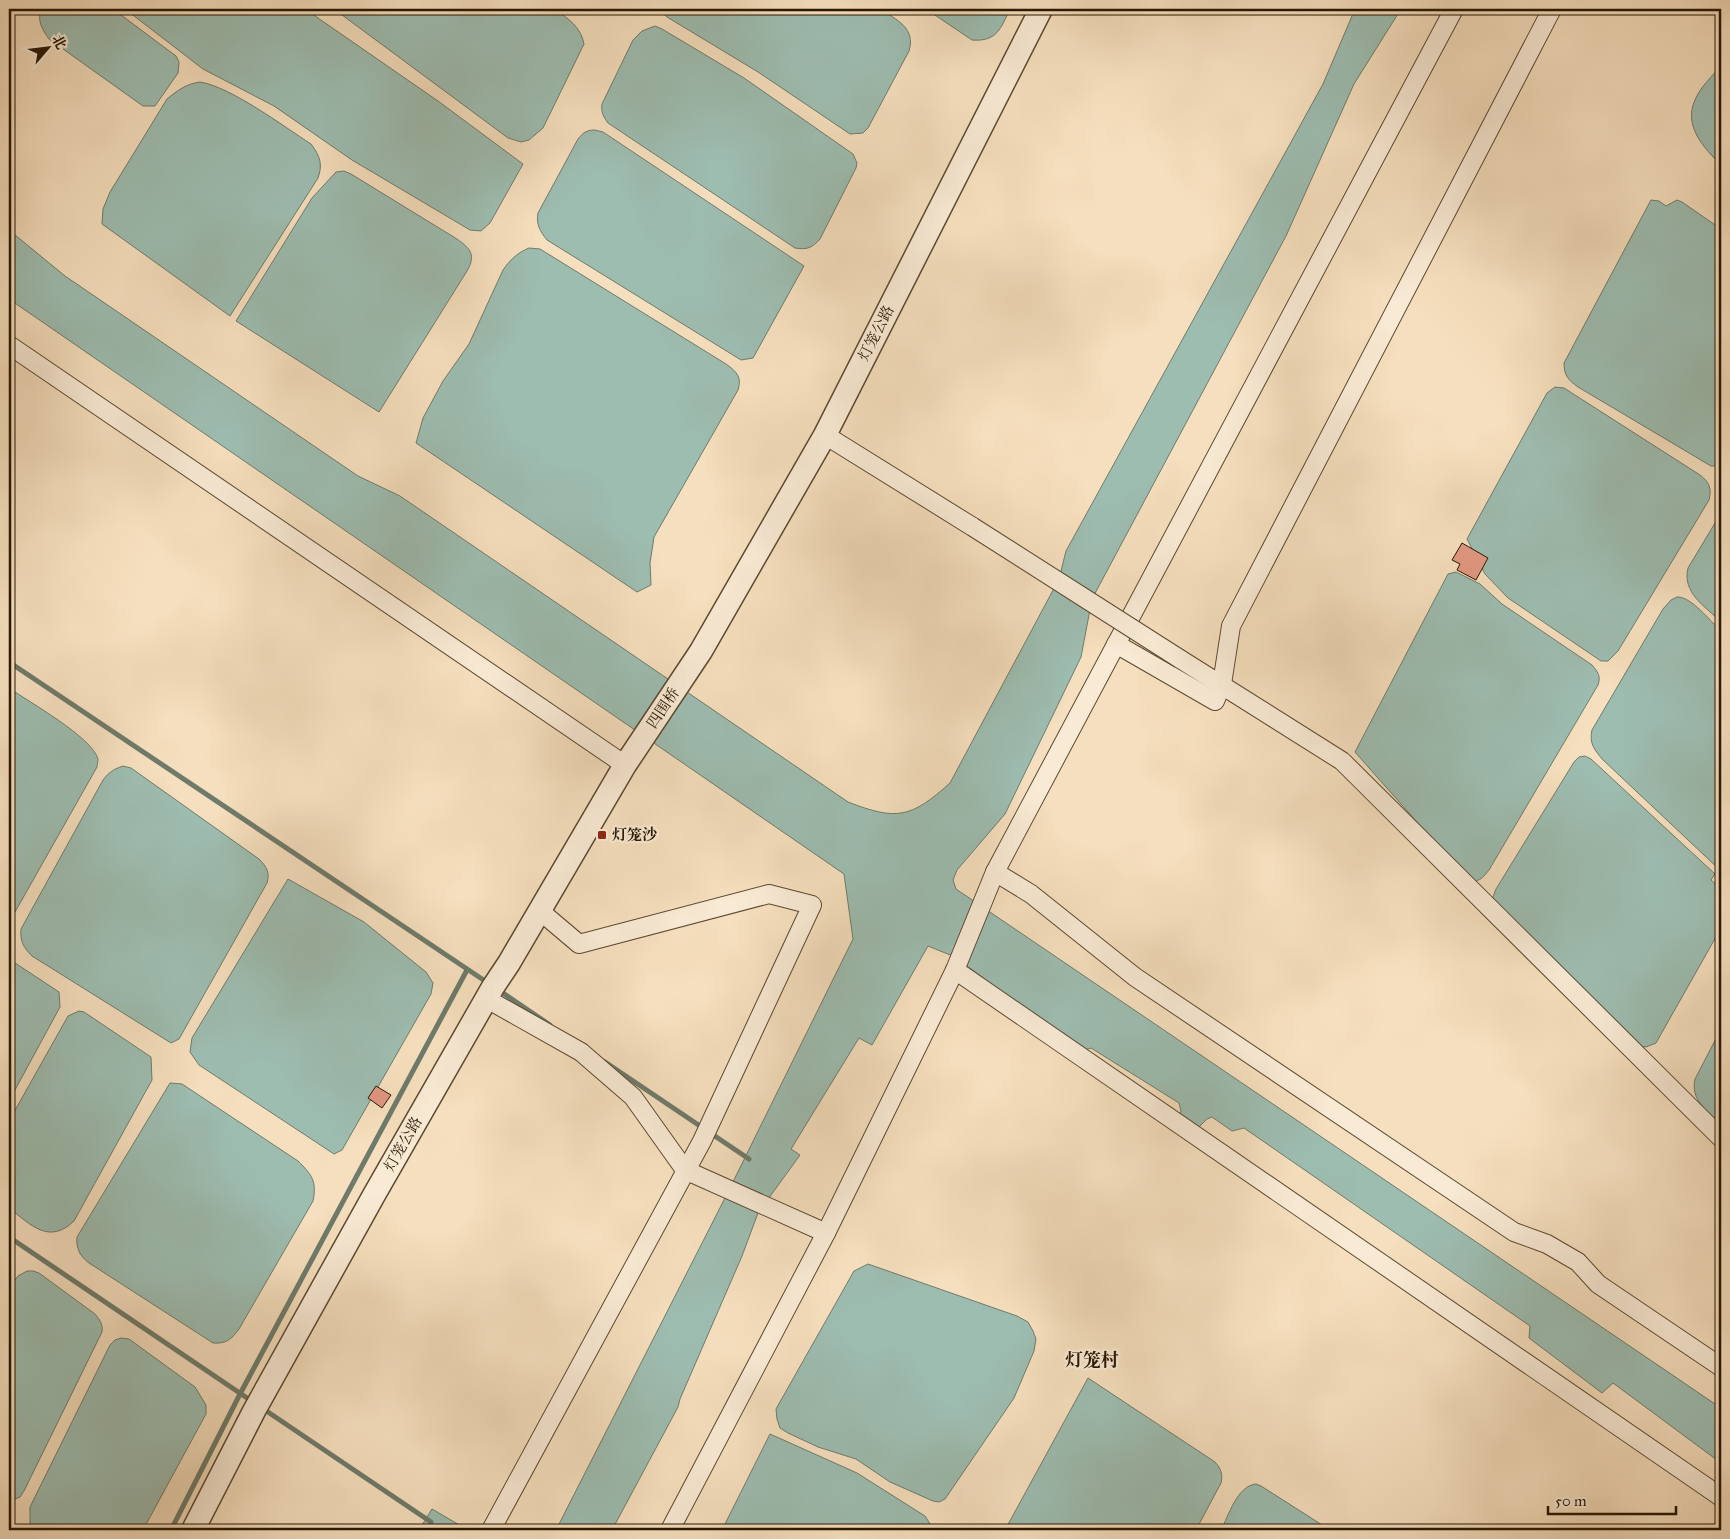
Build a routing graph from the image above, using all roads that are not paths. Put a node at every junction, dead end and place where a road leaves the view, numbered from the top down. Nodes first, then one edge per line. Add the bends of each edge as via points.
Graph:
1 (1041, 9) edge
2 (1454, 9) edge
3 (1552, 9) edge
4 (9, 345) edge
5 (825, 435) junction
6 (1116, 644) junction
7 (700, 651) joint
8 (1222, 684) junction
9 (625, 765) junction
10 (994, 872) junction
11 (540, 911) junction
12 (955, 970) junction
13 (490, 993) junction
14 (1721, 1138) edge
15 (685, 1170) junction
16 (826, 1232) junction
17 (1721, 1366) edge
18 (1721, 1497) edge
19 (193, 1530) edge
20 (491, 1530) edge
21 (670, 1530) edge

1 - 5 street, 灯笼公路
2 - 6 street
3 - 8 street via 1231,626
4 - 9 street
5 - 7 street, 灯笼公路
5 - 8 street, bridge
6 - 8 street via 1215,700
6 - 10 street
7 - 9 street, 四围桥
8 - 14 street via 1342,761
9 - 11 street, 灯笼公路
10 - 12 street
10 - 17 street via 1032,894 1135,977 1514,1232 1547,1244 1578,1262 1598,1284
11 - 13 street, 灯笼公路
11 - 15 street via 579,944 769,894 812,905 702,1141
12 - 16 street
12 - 18 street
13 - 15 street via 581,1052 633,1097
13 - 19 street, 灯笼公路 via 258,1403
15 - 16 street
15 - 20 street
16 - 21 street

